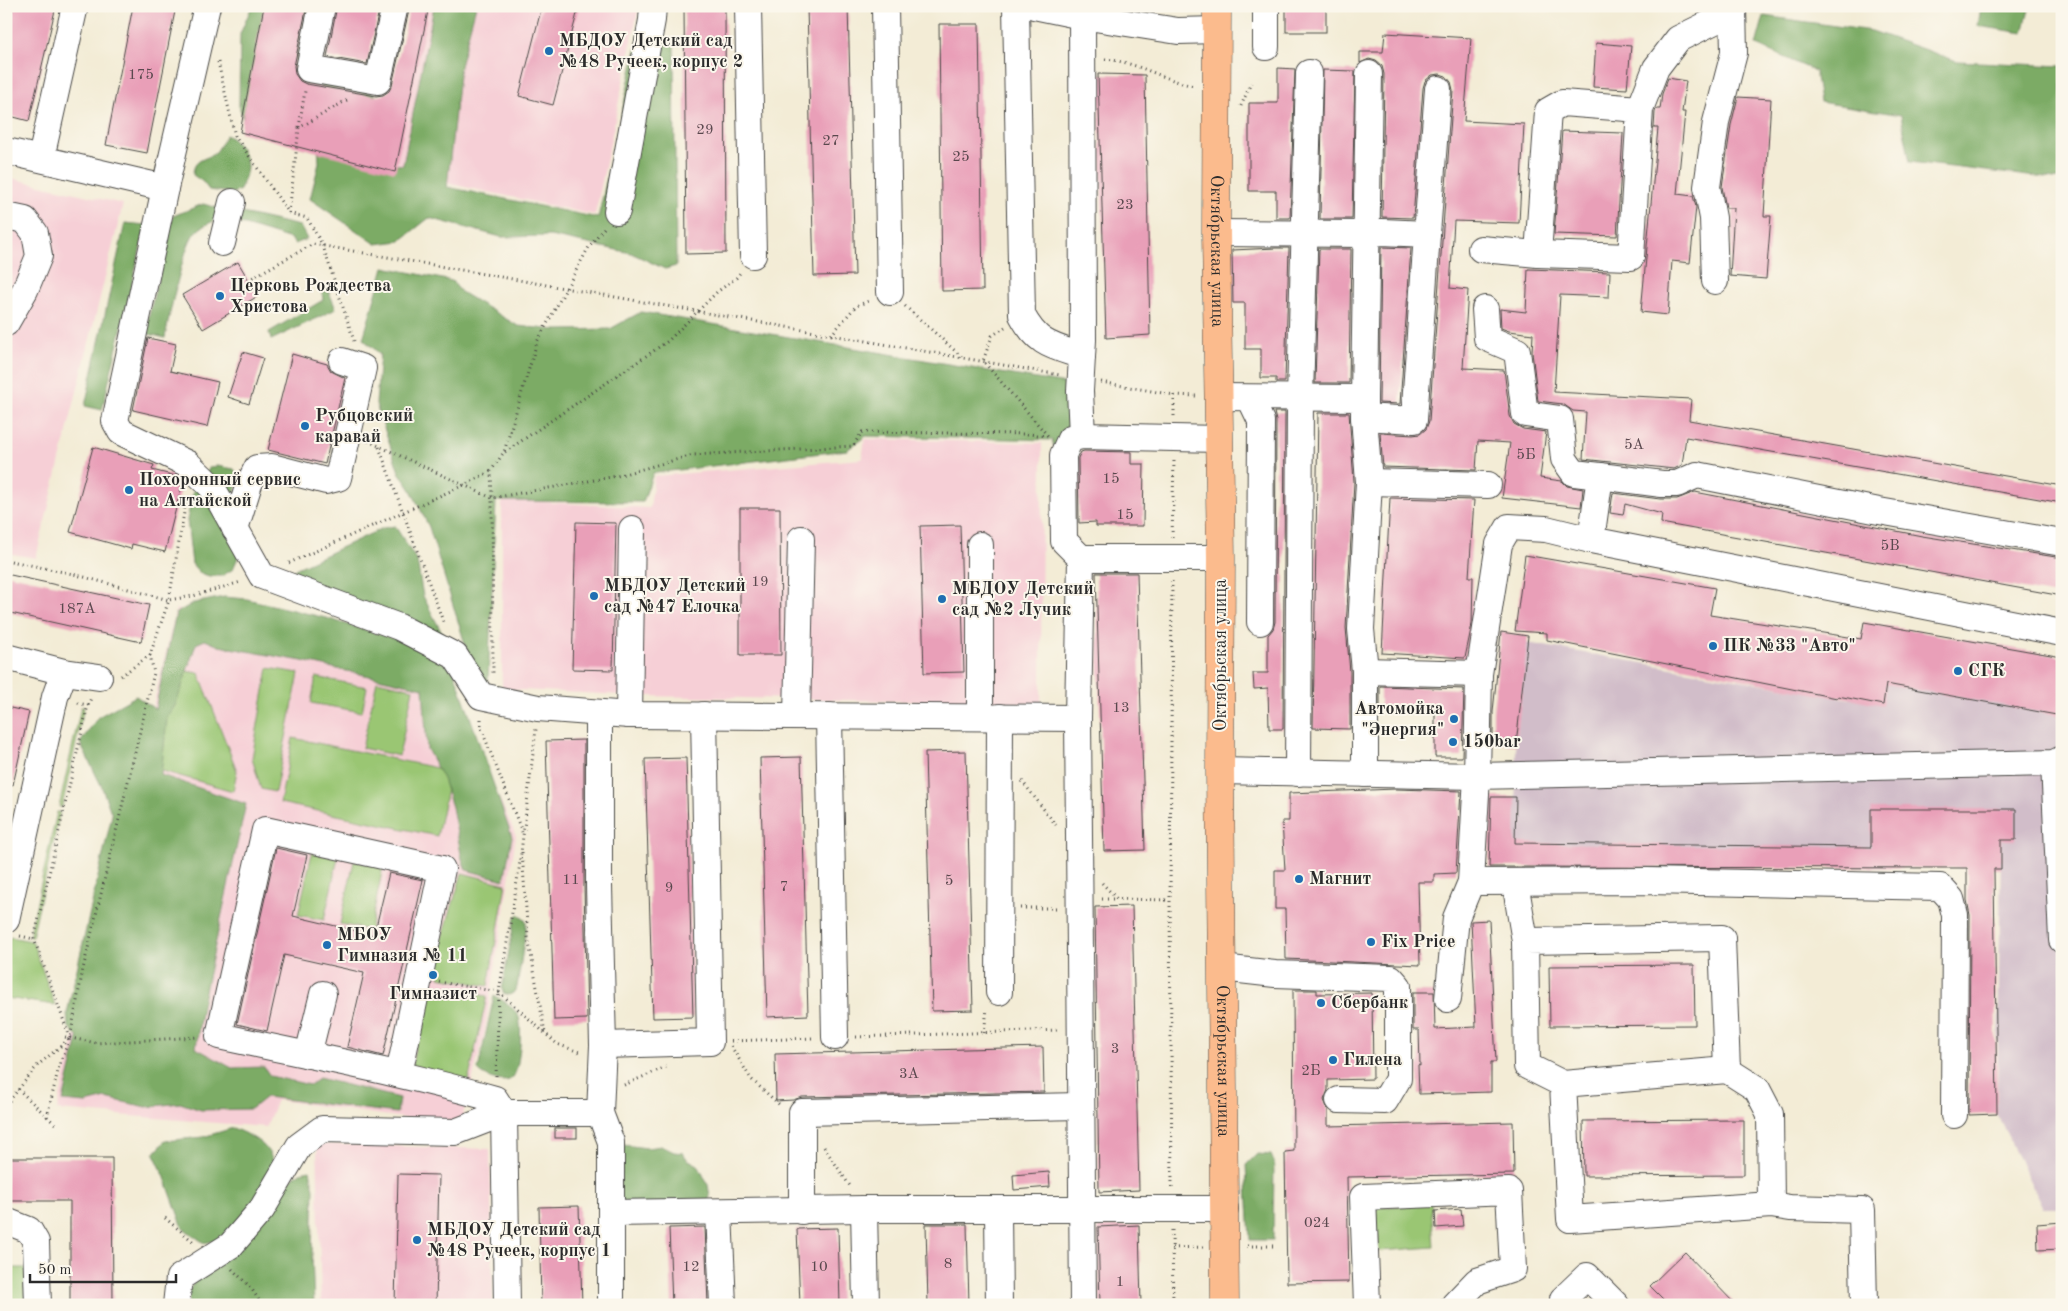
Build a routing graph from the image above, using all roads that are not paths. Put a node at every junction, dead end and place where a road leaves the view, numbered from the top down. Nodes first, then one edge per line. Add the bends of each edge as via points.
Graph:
1 (75, 6) edge
2 (207, 6) edge
3 (322, 6) edge
4 (395, 6) edge
5 (653, 6) edge
6 (748, 6) edge
7 (885, 6) edge
8 (1016, 6) edge
9 (1034, 6) edge
10 (1266, 6) edge
11 (1733, 9) edge
12 (1082, 11) edge
13 (1217, 18) edge
14 (1266, 47) dead end
15 (1309, 73) dead end
16 (1369, 74) dead end
17 (1438, 89) dead end
18 (1640, 109) junction
19 (6, 151) edge
20 (41, 158) junction
21 (165, 188) junction
22 (232, 202) dead end
23 (617, 211) road end
24 (6, 216) edge
25 (1216, 233) junction
26 (1306, 234) junction
27 (1366, 234) junction
28 (1427, 234) junction
29 (222, 243) dead end
30 (1481, 249) dead end
31 (1538, 254) junction
32 (753, 255) road end
33 (1715, 281) dead end
34 (890, 292) road end
35 (1485, 309) dead end
36 (6, 323) edge
37 (352, 364) road end
38 (1082, 368) junction
39 (1219, 398) junction
40 (1250, 398) junction
41 (1300, 398) junction
42 (1364, 408) junction
43 (1067, 437) junction
44 (1219, 440) junction
45 (1600, 476) junction
46 (1369, 482) junction
47 (1488, 485) dead end
48 (235, 529) junction
49 (632, 529) dead end
50 (801, 539) dead end
51 (1591, 540) junction
52 (2062, 543) edge
53 (980, 545) dead end
54 (1080, 558) junction
55 (1221, 558) junction
56 (1260, 622) dead end
57 (2062, 633) edge
58 (6, 658) edge
59 (1365, 671) junction
60 (64, 672) junction
61 (1479, 674) junction
62 (100, 677) dead end
63 (600, 714) junction
64 (629, 715) junction
65 (704, 715) junction
66 (797, 716) junction
67 (829, 716) junction
68 (990, 717) junction
69 (1078, 718) junction
70 (2058, 761) edge
71 (1220, 771) junction
72 (1298, 773) junction
73 (1365, 774) junction
74 (1477, 776) junction
75 (1472, 882) junction
76 (1515, 882) junction
77 (6, 920) edge
78 (2062, 940) edge
79 (1525, 941) junction
80 (1222, 968) junction
81 (999, 992) dead end
82 (323, 994) dead end
83 (1448, 1000) dead end
84 (835, 1038) road end
85 (602, 1053) junction
86 (308, 1055) junction
87 (1727, 1070) junction
88 (399, 1074) junction
89 (1563, 1084) junction
90 (1339, 1100) dead end
91 (601, 1104) junction
92 (499, 1106) junction
93 (1080, 1106) junction
94 (1954, 1115) dead end
95 (1771, 1205) junction
96 (1083, 1208) junction
97 (864, 1209) junction
98 (1225, 1209) junction
99 (998, 1210) junction
100 (719, 1212) junction
101 (802, 1212) junction
102 (612, 1213) junction
103 (6, 1221) edge
104 (38, 1305) edge
105 (176, 1305) edge
106 (507, 1305) edge
107 (611, 1305) edge
108 (723, 1305) edge
109 (866, 1305) edge
110 (999, 1305) edge
111 (1084, 1305) edge
112 (1225, 1305) edge
113 (1368, 1305) edge
114 (1454, 1305) edge
115 (1569, 1305) edge
116 (1616, 1305) edge
117 (1864, 1305) edge

1 - 20 lane
2 - 21 lane
3 - 4 lane via 309,69 378,81
5 - 23 lane
6 - 32 lane
7 - 34 lane
8 - 38 lane via 1022,315 1030,331
9 - 12 lane
10 - 14 lane
11 - 18 lane via 1678,39 1656,68
11 - 33 lane via 1734,53 1716,122 1707,186 1713,218
12 - 13 lane via 1178,31
12 - 38 lane
13 - 25 main road, Октябрьская улица
15 - 26 lane
16 - 27 lane
17 - 28 lane
18 - 31 lane via 1562,103 1548,111
18 - 31 lane via 1631,257
19 - 20 lane
20 - 21 lane
21 - 48 lane via 115,421 122,432 188,464 212,487
22 - 29 lane
24 - 36 lane via 25,220 36,233 39,256
25 - 26 lane
25 - 39 main road, Октябрьская улица
26 - 27 lane
26 - 41 lane
27 - 28 lane
27 - 42 lane
28 - 42 lane via 1414,420
30 - 31 lane
35 - 45 lane via 1487,338 1517,351 1524,414 1560,419 1564,459 1574,473
37 - 48 lane via 349,432 338,478 326,482 272,467 257,468
38 - 43 lane
39 - 40 lane
39 - 44 main road, Октябрьская улица
40 - 41 lane
40 - 56 lane via 1261,421
41 - 42 lane
41 - 72 lane
42 - 46 lane
43 - 44 lane
43 - 54 lane via 1063,455 1064,541
44 - 55 main road, Октябрьская улица
45 - 51 lane
45 - 52 lane via 1677,484 1697,475
46 - 47 lane
46 - 59 lane via 1361,629
48 - 63 lane via 262,576 399,627 455,656 487,698 538,708
49 - 64 lane
50 - 66 lane
51 - 57 lane
51 - 61 lane via 1546,529 1509,526 1499,544
53 - 68 lane
54 - 55 lane
54 - 69 lane
55 - 71 main road, Октябрьская улица
58 - 60 lane
59 - 61 lane
59 - 73 lane
60 - 62 lane
60 - 77 lane via 54,698
61 - 74 lane
63 - 64 lane
63 - 85 lane
64 - 65 lane
65 - 66 lane
65 - 85 lane via 710,1042
66 - 67 lane
67 - 68 lane
67 - 84 lane
68 - 69 lane
68 - 81 lane via 999,907
69 - 93 lane
70 - 74 lane
70 - 78 lane
71 - 72 lane
71 - 80 main road, Октябрьская улица
72 - 73 lane
73 - 74 lane
74 - 75 lane
75 - 76 lane
75 - 83 lane via 1456,918
76 - 79 lane
76 - 94 lane via 1647,881 1940,887 1952,899 1955,915
79 - 87 lane via 1722,938
79 - 89 lane via 1527,1066
80 - 90 lane via 1275,974 1391,978 1398,986 1398,1079 1385,1100
80 - 98 main road, Октябрьская улица
82 - 86 lane
85 - 91 lane
86 - 88 lane
86 - 88 lane via 219,1036 265,830 442,869
87 - 89 lane
87 - 95 lane via 1757,1089 1770,1114
88 - 92 lane
89 - 95 lane via 1570,1219
91 - 92 lane
91 - 102 lane via 611,1142
92 - 105 lane via 455,1132 322,1129 299,1146 262,1210 231,1245 179,1278
92 - 106 lane
93 - 96 lane
93 - 101 lane via 802,1112
95 - 117 lane via 1862,1210
96 - 98 lane
96 - 99 lane
96 - 111 lane
97 - 99 lane
97 - 101 lane
97 - 109 lane
98 - 112 main road, Октябрьская улица
99 - 110 lane
100 - 101 lane
100 - 102 lane
100 - 108 lane
102 - 107 lane
103 - 104 lane via 29,1230 36,1242
113 - 114 lane via 1363,1197 1509,1191 1512,1269 1477,1281
115 - 116 lane via 1563,1299 1588,1276

